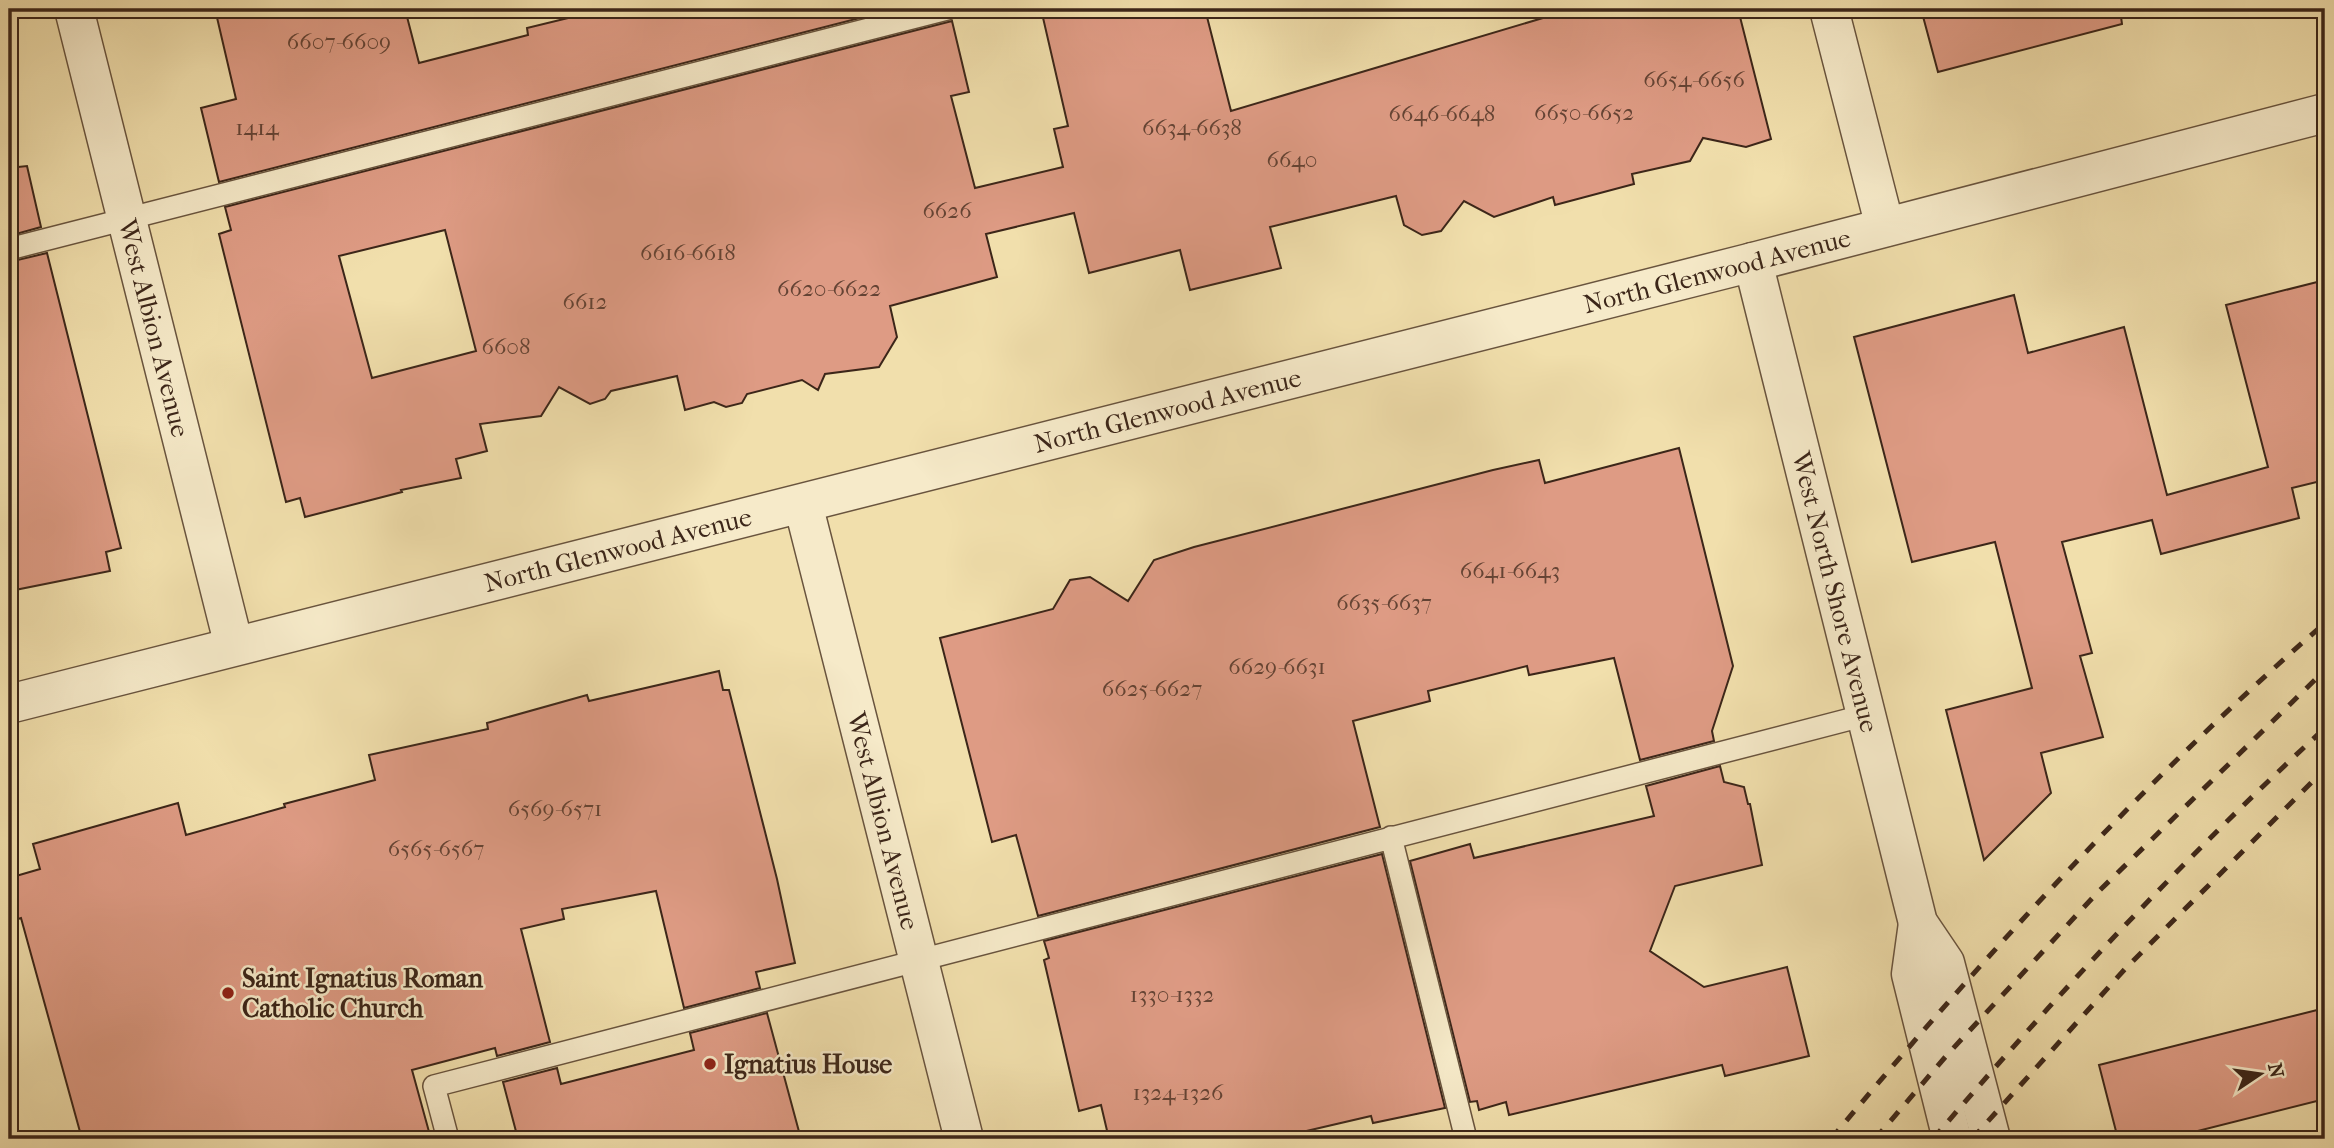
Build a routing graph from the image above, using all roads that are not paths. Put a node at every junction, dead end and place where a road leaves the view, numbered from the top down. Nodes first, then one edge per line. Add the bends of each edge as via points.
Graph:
1 (74, 9) edge
2 (947, 9) edge
3 (1829, 9) edge
4 (2325, 113) edge
5 (127, 219) junction
6 (1885, 227) junction
7 (9, 249) edge
8 (1754, 261) junction
9 (803, 504) junction
10 (234, 646) junction
11 (9, 704) edge
12 (1866, 715) junction
13 (1391, 837) junction
14 (1917, 923) junction
15 (919, 959) junction
16 (448, 1139) edge
17 (964, 1139) edge
18 (1466, 1139) edge
19 (1952, 1139) edge
20 (1991, 1139) edge

1 - 5 street, West Albion Avenue
2 - 5 lane
3 - 6 street
4 - 6 street, North Glenwood Avenue
5 - 7 lane
5 - 10 street, West Albion Avenue
6 - 8 street, North Glenwood Avenue
8 - 9 street, North Glenwood Avenue
8 - 12 street, West North Shore Avenue
9 - 10 street, North Glenwood Avenue
9 - 15 street, West Albion Avenue
10 - 11 street, North Glenwood Avenue
12 - 13 lane
12 - 14 street, West North Shore Avenue
13 - 15 lane
13 - 18 lane
14 - 19 street, West North Shore Avenue via 1911,974
14 - 20 street, West North Shore Avenue via 1945,963
15 - 16 lane via 434,1086
15 - 17 street, West Albion Avenue

